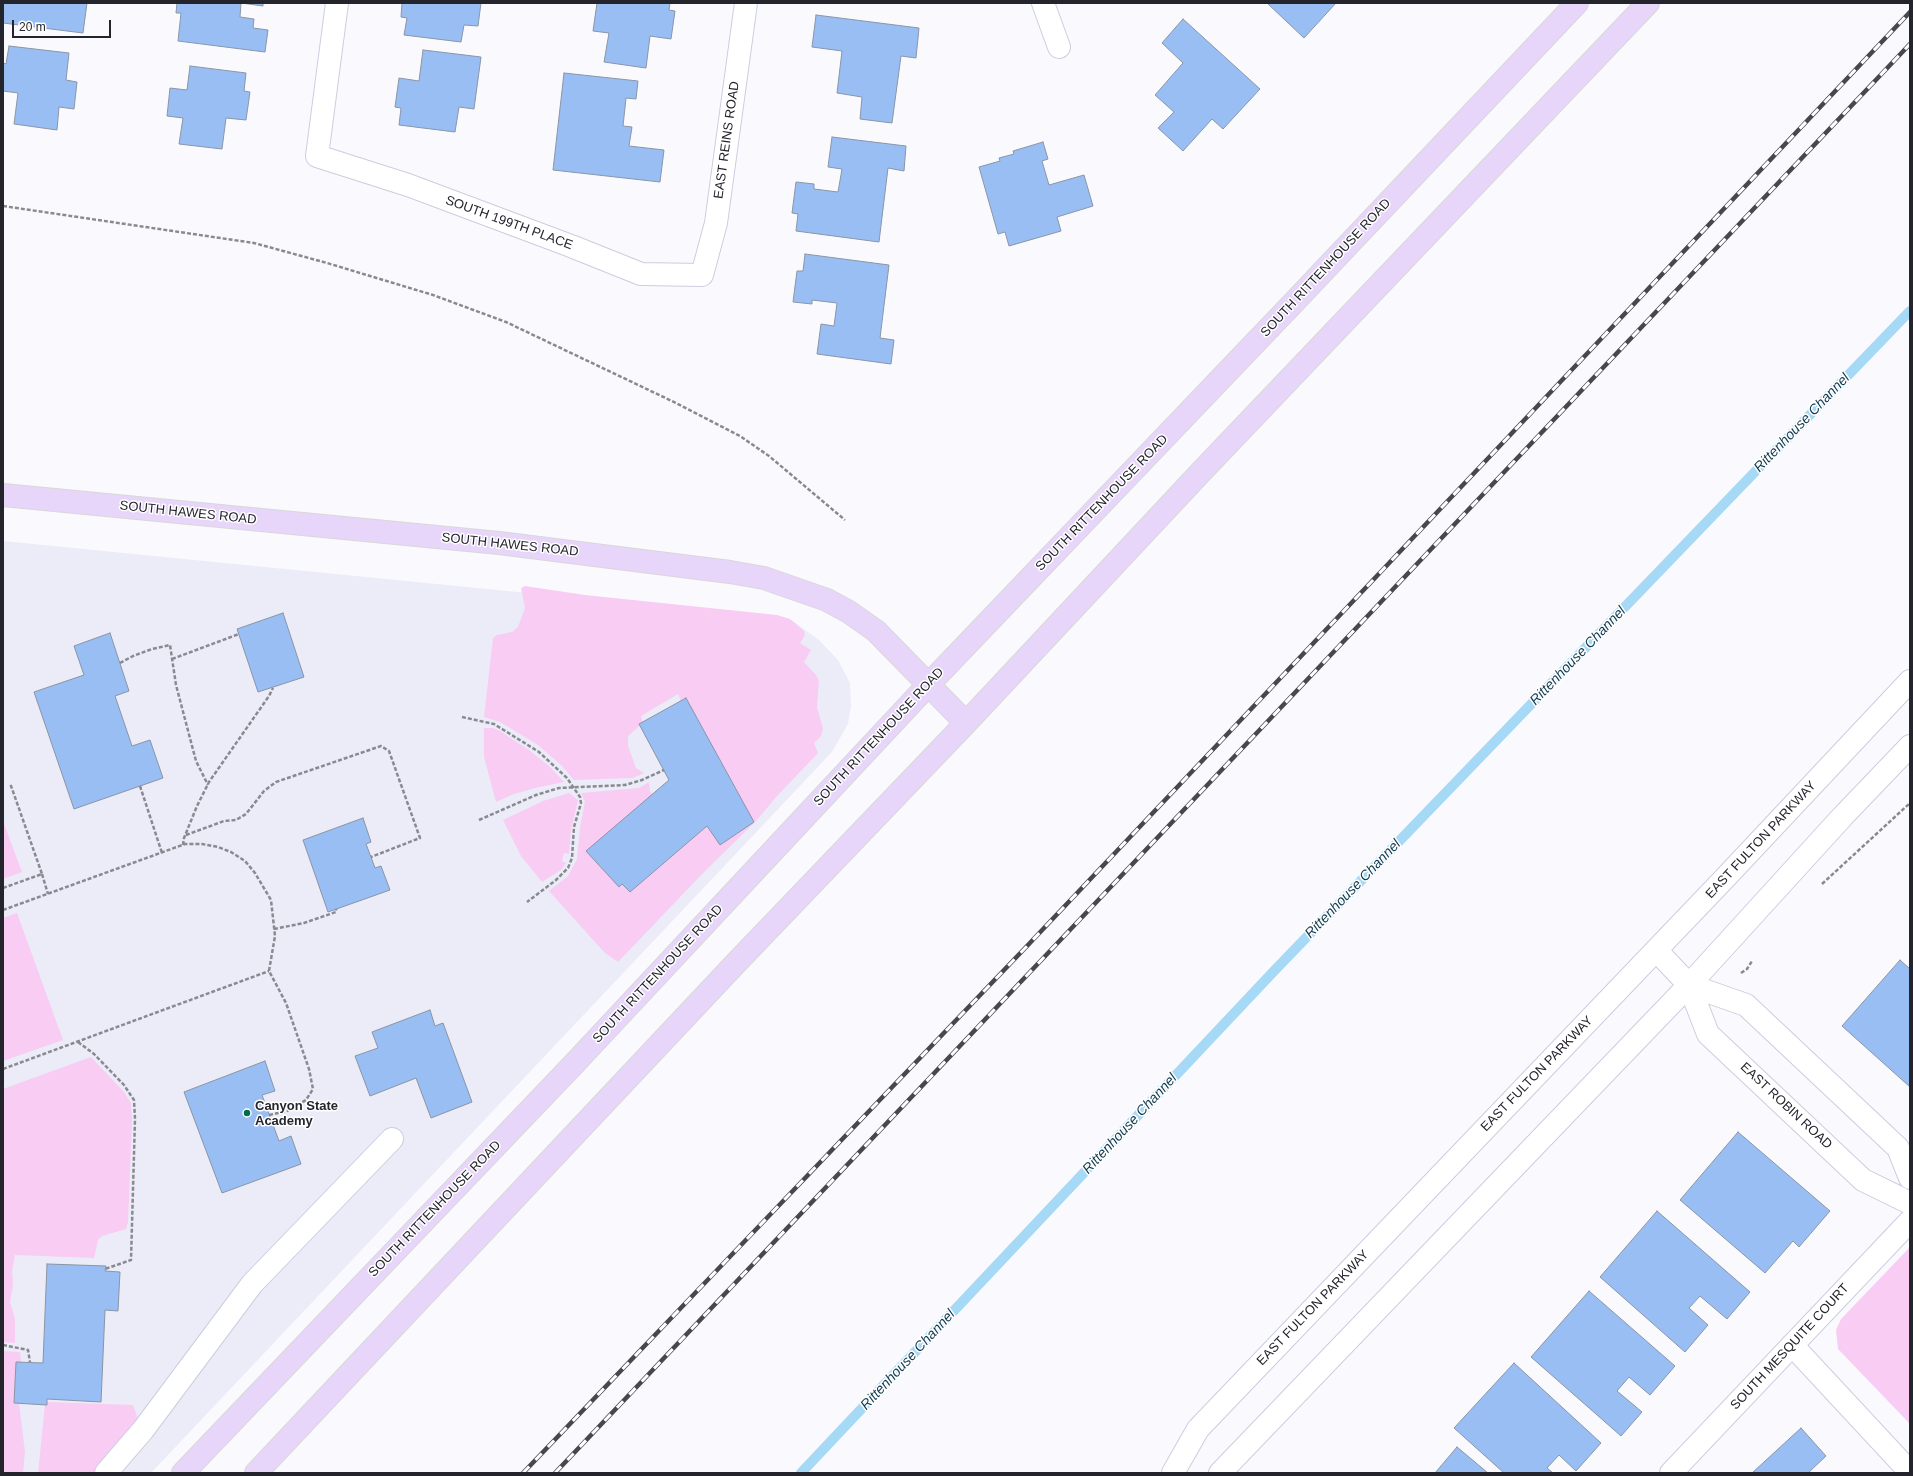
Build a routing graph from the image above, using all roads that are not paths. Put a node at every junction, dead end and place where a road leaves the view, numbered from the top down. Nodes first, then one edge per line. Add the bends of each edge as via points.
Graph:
1 (337, 3) edge
2 (746, 3) edge
3 (1043, 3) edge
4 (1577, 3) edge
5 (1648, 3) edge
6 (1059, 47) dead end
7 (702, 275) joint
8 (3, 495) edge
9 (1910, 681) edge
10 (928, 685) junction
11 (966, 723) junction
12 (1910, 746) edge
13 (1656, 950) junction
14 (1689, 985) junction
15 (392, 1139) dead end
16 (1910, 1178) edge
17 (1910, 1203) edge
18 (1910, 1221) edge
19 (1792, 1345) junction
20 (1910, 1472) edge
21 (106, 1473) edge
22 (183, 1473) edge
23 (256, 1473) edge
24 (1173, 1473) edge
25 (1220, 1473) edge
26 (1671, 1473) edge

1 - 7 street, SOUTH 199TH PLACE via 317,156 408,185 641,274
2 - 7 street, EAST REINS ROAD via 716,223
3 - 6 street
4 - 10 main road, SOUTH RITTENHOUSE ROAD
5 - 11 main road
8 - 10 main road, SOUTH HAWES ROAD via 499,543 764,578 827,600 849,612 876,631
9 - 13 street, EAST FULTON PARKWAY
10 - 11 main road, SOUTH HAWES ROAD
10 - 22 main road, SOUTH RITTENHOUSE ROAD via 572,1066
11 - 23 main road via 730,969
12 - 14 street
13 - 14 street, EAST ROBIN ROAD
13 - 24 street, EAST FULTON PARKWAY via 1198,1429
14 - 16 street, EAST ROBIN ROAD via 1746,1006 1898,1148
14 - 17 street, EAST ROBIN ROAD via 1708,1034 1864,1180
14 - 25 street
15 - 21 street via 252,1284 143,1430
18 - 19 street, SOUTH MESQUITE COURT
19 - 20 street
19 - 26 street, SOUTH MESQUITE COURT

